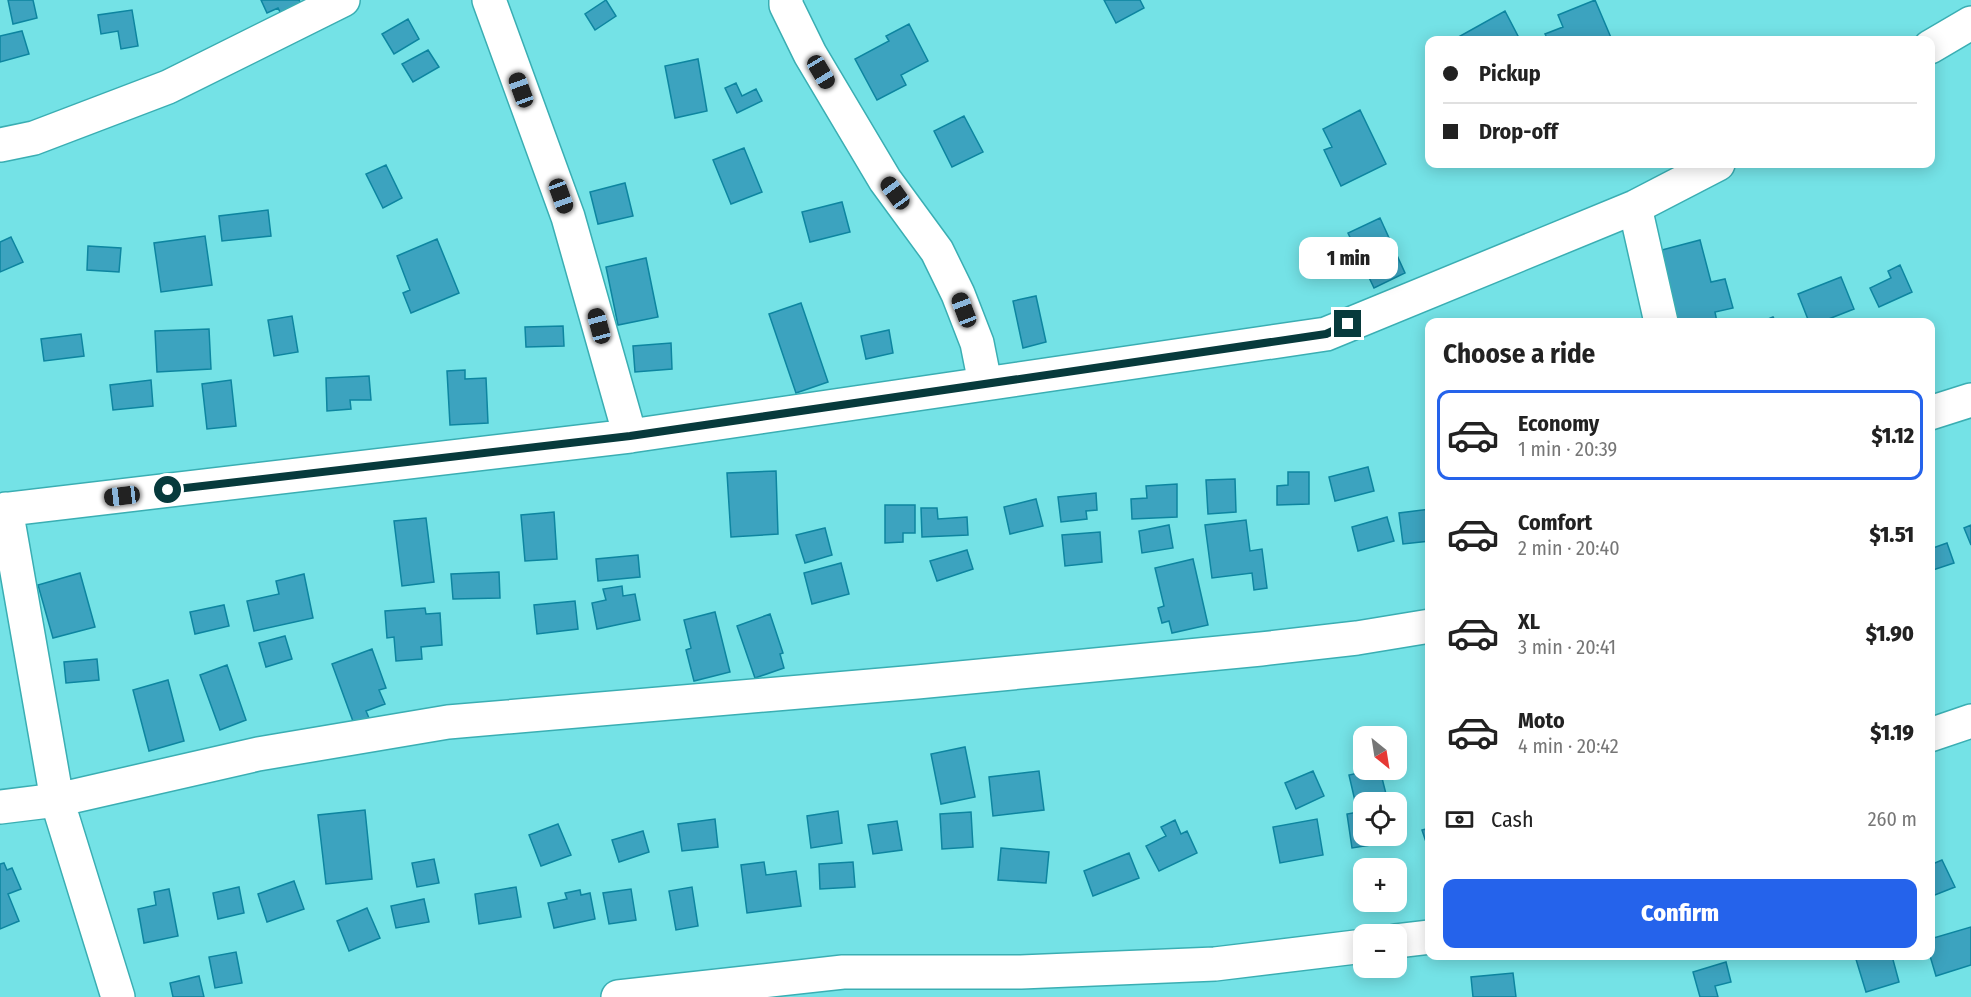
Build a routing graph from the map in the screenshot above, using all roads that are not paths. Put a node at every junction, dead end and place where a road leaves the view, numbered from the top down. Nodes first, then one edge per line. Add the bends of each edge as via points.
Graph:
1 (343, 0) edge
2 (489, 0) edge
3 (786, 0) edge
4 (1971, 23) edge
5 (1935, 44) edge
6 (0, 145) edge
7 (1710, 168) edge
8 (1635, 207) junction
9 (1660, 318) edge
10 (985, 383) junction
11 (1971, 400) edge
12 (1935, 411) edge
13 (630, 436) junction
14 (3, 510) edge
15 (1425, 627) edge
16 (1970, 725) edge
17 (1935, 734) edge
18 (57, 800) junction
19 (0, 807) edge
20 (1425, 938) edge
21 (1407, 940) edge
22 (1353, 946) edge
23 (118, 997) edge
24 (618, 997) edge

1 - 6 street via 168,87 34,138
2 - 13 street via 568,217
3 - 10 street via 810,54 885,180 937,251 977,343
4 - 5 street
7 - 8 street
8 - 9 street
8 - 10 street via 1326,334
10 - 13 street
11 - 12 street
13 - 14 street
14 - 18 street
15 - 18 street via 1261,649 448,722 258,754
16 - 17 street
18 - 19 street
18 - 23 street
20 - 21 street
22 - 24 street via 1215,964 1021,972 843,972

